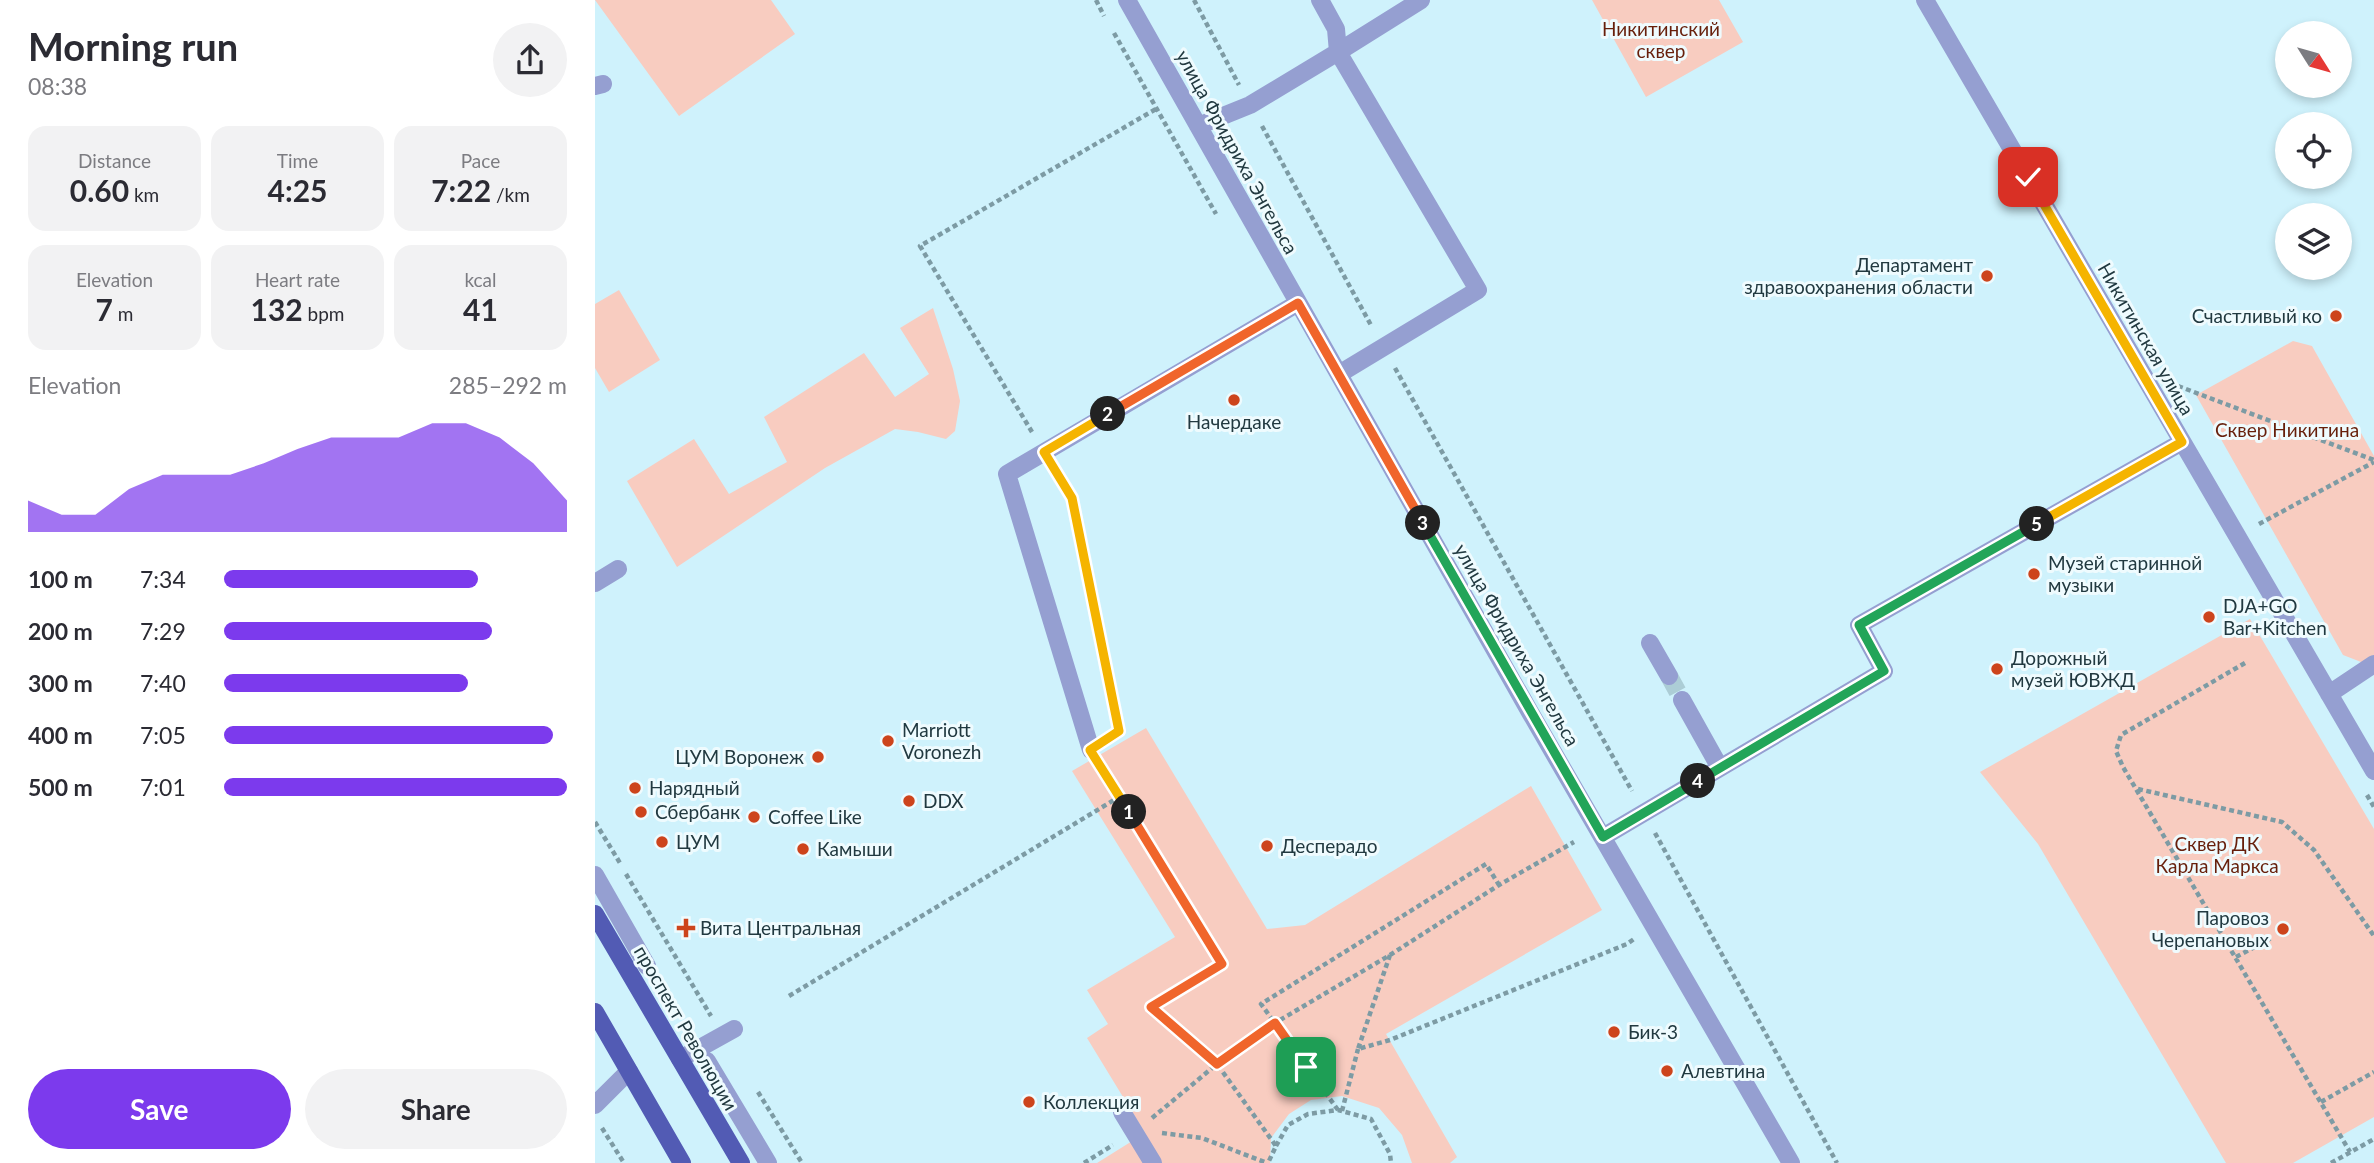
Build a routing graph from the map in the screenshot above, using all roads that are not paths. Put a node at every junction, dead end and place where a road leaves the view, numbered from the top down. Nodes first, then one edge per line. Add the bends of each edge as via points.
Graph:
1 (1127, 0) edge
2 (1320, 0) edge
3 (1421, 0) edge
4 (1925, 0) edge
5 (1338, 52) junction
6 (1198, 126) junction
7 (1298, 303) junction
8 (1339, 374) junction
9 (2182, 442) junction
10 (618, 569) dead end
11 (595, 583) edge
12 (1650, 643) dead end
13 (2374, 664) edge
14 (1669, 676) tunnel mouth
15 (2329, 694) junction
16 (1682, 700) tunnel mouth
17 (1090, 750) road end
18 (1720, 768) junction
19 (2374, 771) edge
20 (1603, 837) junction
21 (595, 875) edge
22 (595, 914) edge
23 (647, 966) dead end
24 (595, 1012) edge
25 (728, 1032) road end
26 (680, 1059) junction
27 (707, 1061) dead end
28 (629, 1071) junction
29 (595, 1105) edge
30 (1122, 1112) dead end
31 (682, 1163) edge
32 (741, 1163) edge
33 (768, 1163) edge
34 (1153, 1163) edge
35 (1791, 1163) edge

1 - 6 street, улица Фридриха Энгельса
2 - 5 street via 1336,29
3 - 5 street
4 - 9 street, Никитинская улица
5 - 6 street via 1250,105
5 - 8 street via 1478,290
6 - 7 street, улица Фридриха Энгельса
7 - 8 street, улица Фридриха Энгельса
7 - 17 street via 1007,474
8 - 20 street, улица Фридриха Энгельса
9 - 15 street, Никитинская улица
9 - 18 street via 1859,625 1884,671
10 - 11 street
12 - 14 street
13 - 15 street
15 - 19 street, Никитинская улица
16 - 18 street
18 - 20 street
20 - 35 street, улица Фридриха Энгельса
21 - 23 street
22 - 26 main road, проспект Революции
24 - 28 main road
25 - 26 street
26 - 32 main road, проспект Революции
27 - 33 street
28 - 29 street
28 - 31 main road
30 - 34 street

